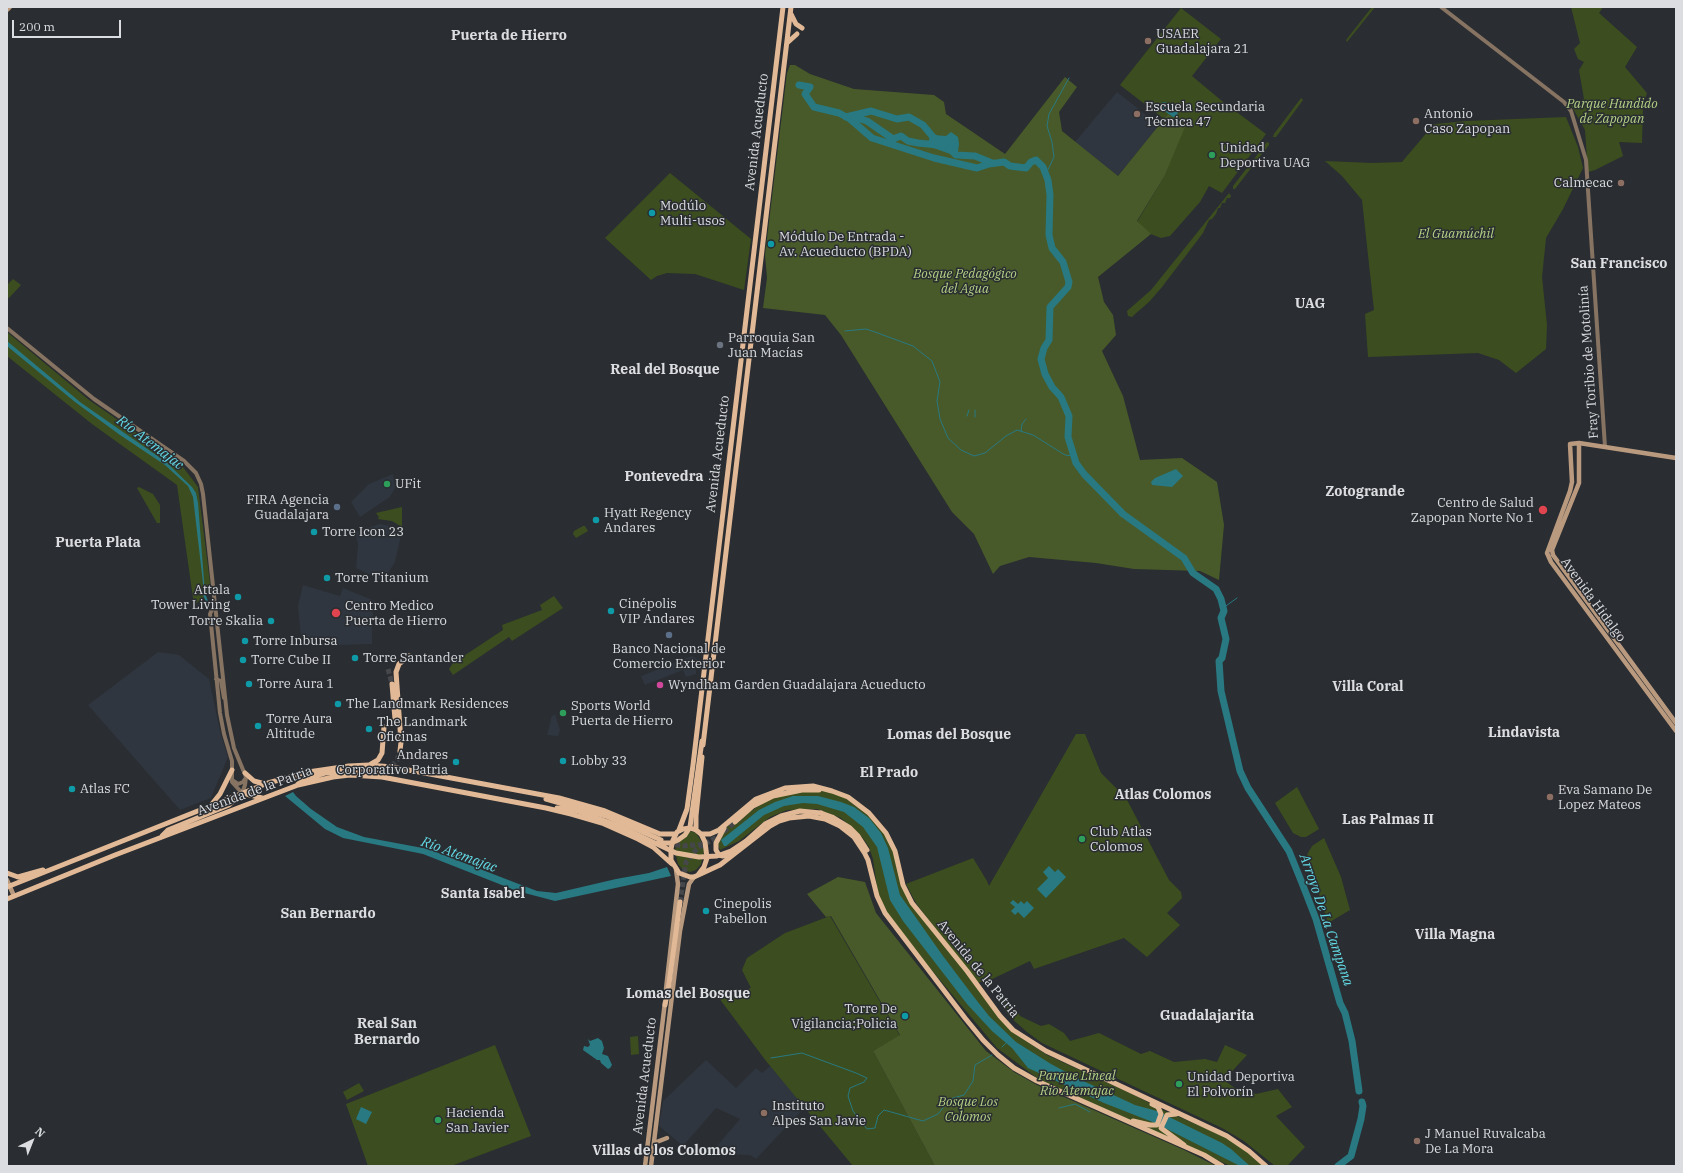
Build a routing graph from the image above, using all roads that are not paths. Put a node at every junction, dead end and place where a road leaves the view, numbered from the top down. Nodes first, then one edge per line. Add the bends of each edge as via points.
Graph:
1 (10, 7) edge
2 (783, 7) edge
3 (1441, 7) edge
4 (7, 10) edge
5 (791, 10) edge
6 (802, 28) dead end
7 (797, 34) dead end
8 (787, 44) junction
9 (759, 208) junction
10 (767, 209) junction
11 (7, 328) edge
12 (1579, 443) junction
13 (1605, 447) junction
14 (1676, 458) edge
15 (1564, 575) junction
16 (215, 603) junction
17 (212, 634) junction
18 (220, 650) junction
19 (408, 656) dead end
20 (216, 679) junction
21 (392, 684) tunnel mouth
22 (225, 700) junction
23 (220, 713) junction
24 (227, 715) junction
25 (1676, 723) edge
26 (384, 727) dead end
27 (1676, 731) edge
28 (224, 734) junction
29 (704, 735) junction
30 (236, 754) junction
31 (369, 765) junction
32 (232, 770) junction
33 (378, 771) tunnel mouth
34 (308, 772) junction
35 (245, 775) junction
36 (231, 779) junction
37 (268, 784) junction
38 (298, 785) junction
39 (832, 791) junction
40 (242, 793) junction
41 (528, 793) junction
42 (263, 798) junction
43 (210, 806) junction
44 (546, 808) junction
45 (735, 822) tunnel mouth
46 (725, 825) junction
47 (696, 830) junction
48 (678, 832) junction
49 (660, 834) junction
50 (701, 834) junction
51 (161, 837) junction
52 (661, 840) tunnel mouth
53 (654, 845) junction
54 (746, 845) junction
55 (674, 867) junction
56 (48, 870) junction
57 (7, 873) edge
58 (696, 876) junction
59 (874, 883) junction
60 (8, 884) edge
61 (9, 897) edge
62 (680, 902) tunnel mouth
63 (665, 1005) junction
64 (1128, 1089) junction
65 (1190, 1119) junction
66 (1124, 1120) junction
67 (667, 1138) dead end
68 (654, 1143) junction
69 (1186, 1147) junction
70 (645, 1166) edge
71 (651, 1166) edge
72 (1222, 1166) edge
73 (1266, 1166) edge

1 - 4 main road
2 - 9 main road, Avenida Acueducto
3 - 13 street, Fray Toribio de Motolinía via 1564,102 1571,111 1586,160
5 - 6 main road via 793,21
5 - 8 main road, Avenida Acueducto
7 - 8 main road
8 - 10 main road, Avenida Acueducto
9 - 10 main road
9 - 48 main road, Avenida Acueducto via 692,773 687,809
10 - 29 main road, Avenida Acueducto
11 - 16 street via 94,399 184,461 196,473 203,494
12 - 13 main road
12 - 15 main road, Avenida Hidalgo via 1579,483 1552,550
12 - 15 main road, Avenida Hidalgo via 1570,444 1572,482 1547,553 1551,562
13 - 14 main road
15 - 25 main road, Avenida Hidalgo
15 - 27 main road, Avenida Hidalgo
16 - 17 street via 210,610
16 - 18 street
17 - 18 street via 216,636
17 - 20 street
18 - 22 street
19 - 21 main road via 396,672 400,751
20 - 22 street via 221,681
20 - 23 street
22 - 24 street
23 - 24 street
23 - 28 street
24 - 30 street
26 - 31 main road via 382,753 378,760
28 - 30 street via 228,736
28 - 32 street
29 - 47 main road, Avenida Acueducto
29 - 53 main road, bridge via 690,827 685,835 674,842
30 - 35 street
31 - 34 main road, Avenida de la Patria
31 - 41 main road, Avenida de la Patria via 392,767
32 - 36 street
32 - 43 main road via 220,794
33 - 38 main road via 325,773 305,779
34 - 37 main road, Avenida de la Patria
34 - 38 main road via 298,779
35 - 36 street via 240,784
35 - 37 main road via 254,781
35 - 40 street
36 - 40 street via 233,785
37 - 40 main road, Avenida de la Patria
38 - 42 main road, Avenida de la Patria
38 - 44 main road, Avenida de la Patria via 333,777 364,775
39 - 45 main road, Avenida de la Patria via 802,790 778,795 753,806
39 - 46 main road, Avenida de la Patria via 813,786 774,791 749,804
39 - 64 main road, Avenida de la Patria via 855,802 881,825 891,841 903,886 912,902 1013,1030 1046,1051
40 - 42 main road
40 - 43 main road, Avenida de la Patria
40 - 51 main road via 229,805 171,828
41 - 49 main road, Avenida de la Patria via 597,808
41 - 52 main road, Avenida de la Patria via 593,812
42 - 51 main road, Avenida de la Patria
43 - 56 main road, Avenida de la Patria
44 - 53 main road, Avenida de la Patria via 602,823
44 - 53 main road, Avenida de la Patria, bridge via 575,810 614,823
46 - 50 main road, Avenida de la Patria via 715,832
46 - 54 main road via 716,843 719,854 726,856
47 - 48 main road via 686,828
47 - 50 main road
48 - 49 main road, Avenida de la Patria
48 - 55 main road via 671,849
49 - 53 main road via 664,838 664,844 658,848
50 - 58 main road via 706,845 707,858 704,867
51 - 61 main road, Avenida de la Patria
53 - 55 main road, Avenida de la Patria
53 - 59 main road, Avenida de la Patria, bridge via 682,855 713,856 736,848 765,824 781,816 800,811 821,813 841,822 858,836 871,860
54 - 58 main road, Avenida de la Patria via 720,865
54 - 59 main road, Avenida de la Patria via 779,821 804,816 825,819 847,831 859,844 868,860
55 - 58 main road via 683,876
55 - 63 main road, Avenida Acueducto via 678,884
56 - 57 main road via 18,877
56 - 60 main road, Avenida de la Patria
58 - 68 main road, Avenida Acueducto via 689,884 680,931
59 - 66 main road, Avenida de la Patria via 880,905 892,924 965,1018 998,1055 1037,1081
60 - 61 main road
62 - 63 main road
63 - 70 main road, Avenida Acueducto
64 - 65 main road, Avenida de la Patria
64 - 66 main road via 1158,1107 1160,1117 1157,1124
65 - 69 main road via 1176,1114 1167,1115 1161,1128
65 - 73 main road, Avenida de la Patria via 1239,1144
66 - 69 main road, Avenida de la Patria
67 - 68 main road
68 - 71 main road, Avenida Acueducto
69 - 72 main road, Avenida de la Patria

